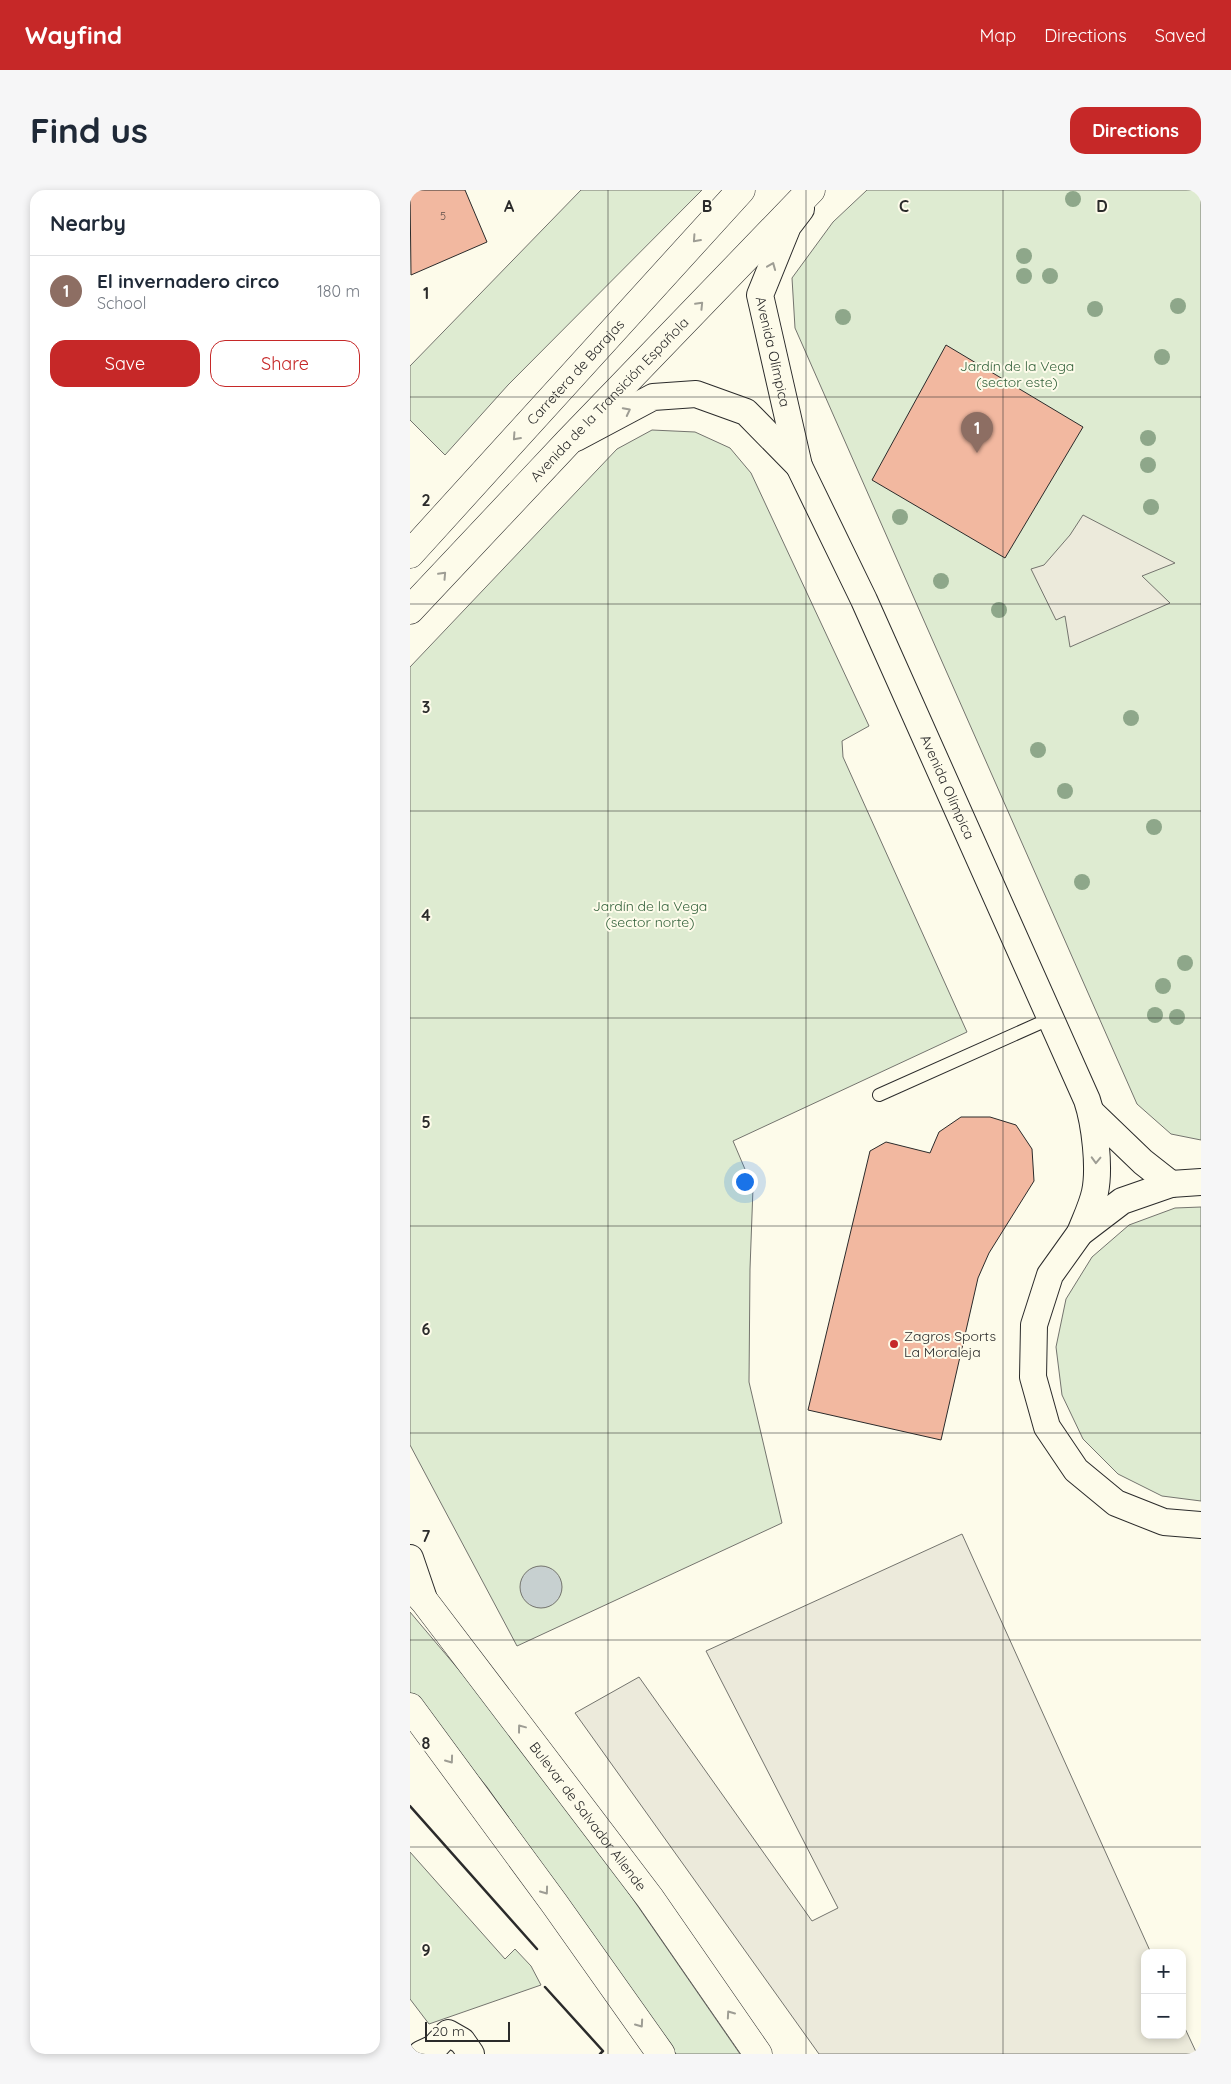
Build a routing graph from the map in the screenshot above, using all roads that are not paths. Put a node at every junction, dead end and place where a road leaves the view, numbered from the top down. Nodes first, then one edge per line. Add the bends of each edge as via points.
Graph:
1 (741, 190) edge
2 (811, 190) edge
3 (815, 190) edge
4 (568, 442) junction
5 (799, 466) junction
6 (410, 554) edge
7 (410, 610) edge
8 (1049, 1019) junction
9 (879, 1095) dead end
10 (1091, 1112) junction
11 (1201, 1182) edge
12 (1171, 1184) junction
13 (1080, 1233) junction
14 (1201, 1526) edge
15 (410, 1558) edge
16 (418, 1594) edge
17 (410, 1707) edge
18 (421, 2054) edge
19 (471, 2054) edge
20 (661, 2054) edge
21 (758, 2054) edge

1 -> 6 main road, Carretera de Barajas
4 -> 2 main road, Avenida de la Transición Española
5 -> 3 street, Avenida Olímpica via 760,295 788,226
4 -> 5 street, Avenida Olímpica via 653,397 696,394 746,412
7 -> 4 main road, Avenida de la Transición Española
5 - 8 street, Avenida Olímpica via 918,719
8 - 9 lane
8 - 10 street, Avenida Olímpica
10 - 12 street, Avenida Olímpica via 1142,1162
10 -> 13 street, Avenida Olímpica via 1096,1151 1095,1192
11 - 12 street
12 - 13 street via 1122,1201
13 - 14 street via 1050,1275 1034,1325 1033,1377 1047,1427 1076,1470 1116,1503 1164,1522
15 - 16 street
21 -> 16 main road, Bulevar de Salvador Allende via 650,1898
17 -> 20 main road
18 - 19 street via 434,2048 448,2033 462,2041

